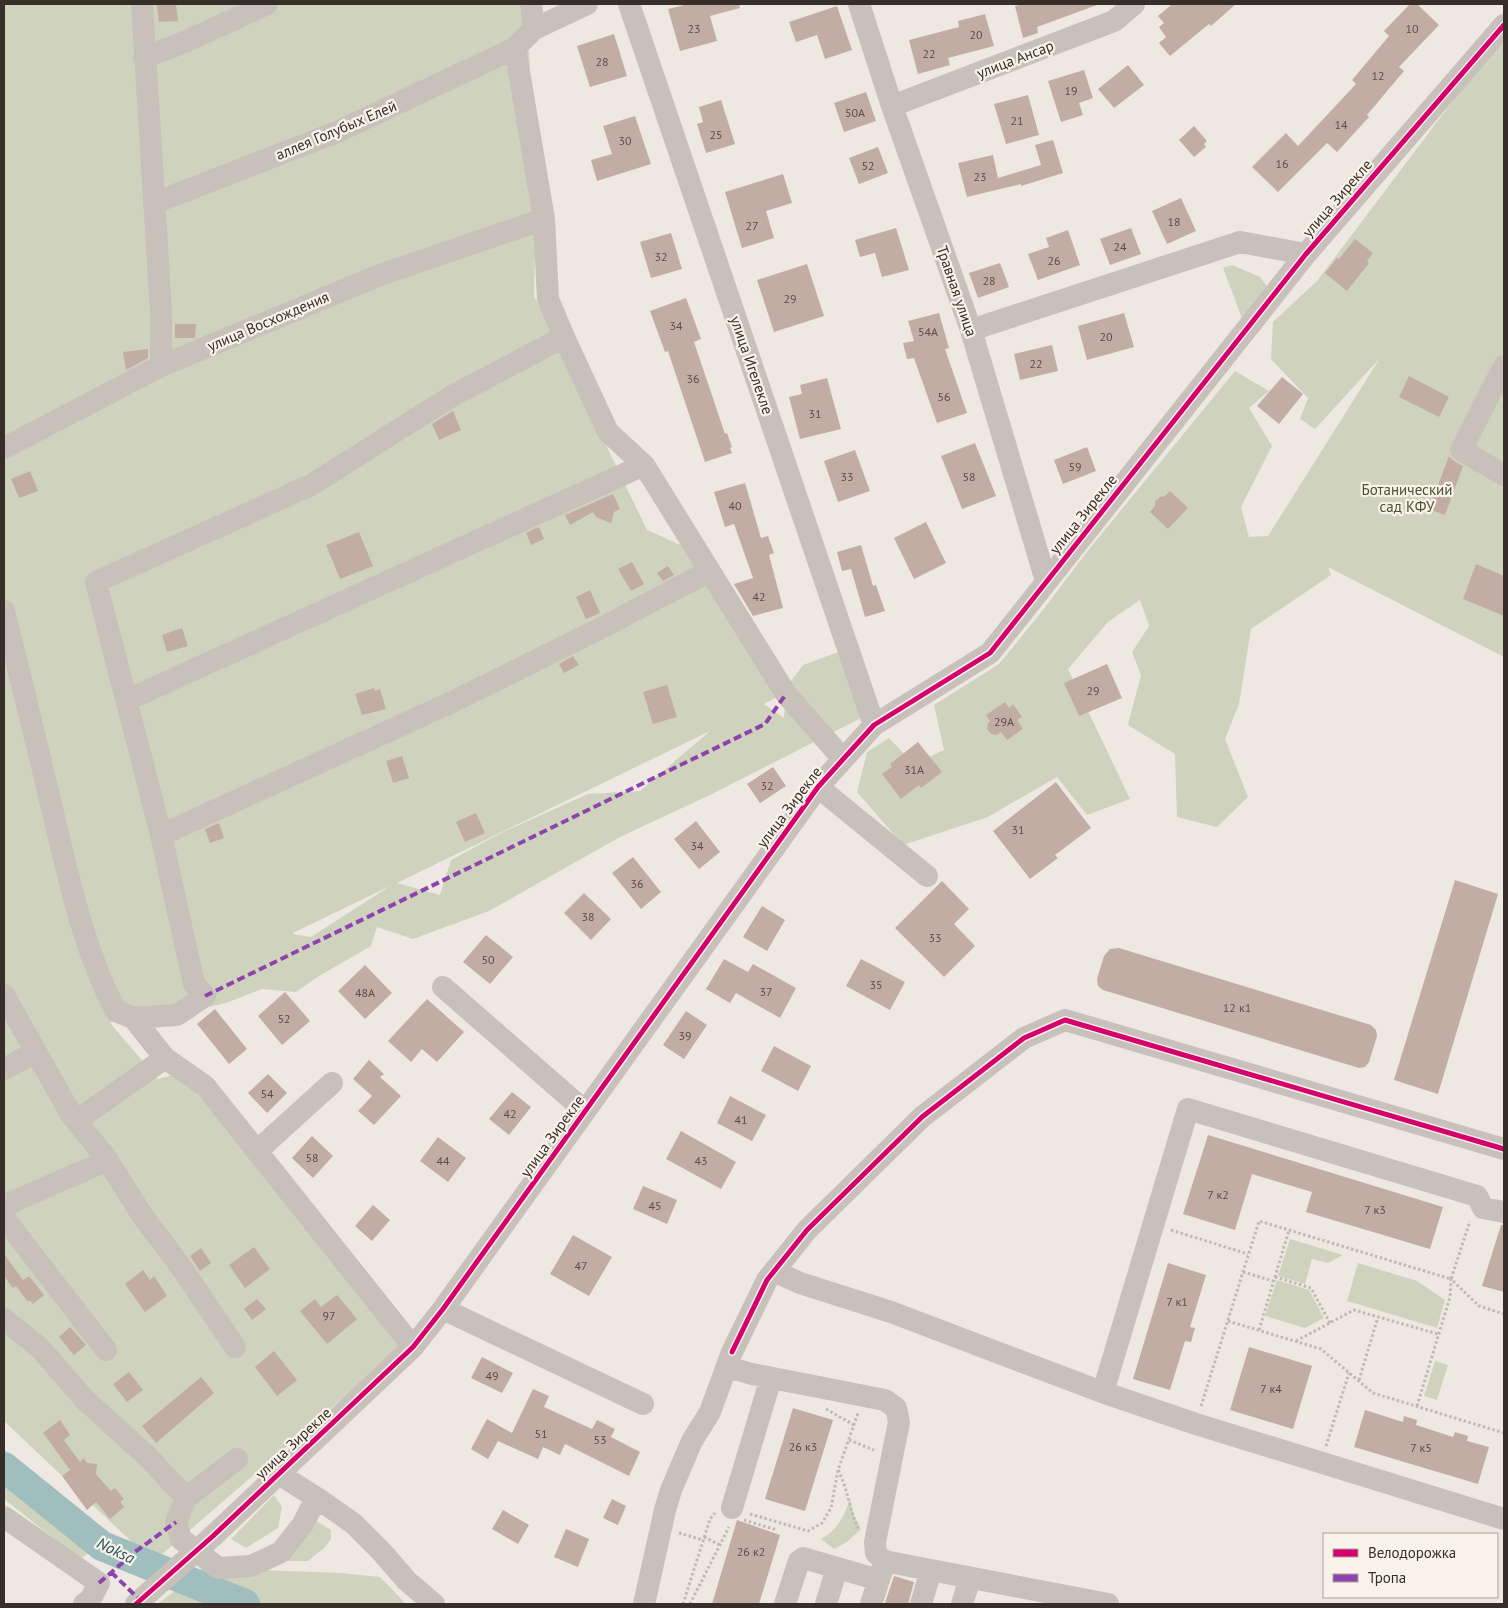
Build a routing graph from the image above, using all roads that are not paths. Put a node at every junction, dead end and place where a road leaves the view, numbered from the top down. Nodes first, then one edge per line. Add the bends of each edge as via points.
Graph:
1 (142, 4) edge
2 (266, 4) edge
3 (532, 4) edge
4 (587, 4) edge
5 (629, 4) edge
6 (860, 4) edge
7 (1134, 4) edge
8 (1504, 25) edge
9 (534, 29) junction
10 (515, 48) junction
11 (144, 58) junction
12 (892, 106) junction
13 (154, 203) junction
14 (544, 219) junction
15 (1306, 254) junction
16 (971, 330) junction
17 (564, 337) junction
18 (160, 366) junction
19 (1504, 366) edge
20 (4, 448) edge
21 (644, 465) junction
22 (1504, 475) edge
23 (710, 571) junction
24 (1046, 581) junction
25 (4, 611) edge
26 (127, 700) junction
27 (874, 725) junction
28 (843, 760) junction
29 (818, 787) junction
30 (161, 835) junction
31 (927, 876) dead end
32 (443, 987) dead end
33 (4, 995) edge
34 (133, 1018) junction
35 (35, 1052) junction
36 (165, 1058) junction
37 (4, 1069) edge
38 (332, 1083) dead end
39 (585, 1112) junction
40 (76, 1121) junction
41 (1504, 1150) edge
42 (257, 1151) junction
43 (108, 1160) junction
44 (4, 1210) edge
45 (1504, 1212) edge
46 (4, 1218) edge
47 (774, 1271) junction
48 (443, 1309) junction
49 (4, 1319) edge
50 (235, 1347) dead end
51 (413, 1347) junction
52 (106, 1350) dead end
53 (729, 1359) junction
54 (771, 1378) junction
55 (1102, 1392) junction
56 (643, 1404) dead end
57 (237, 1459) dead end
58 (279, 1474) junction
59 (186, 1498) junction
60 (320, 1500) junction
61 (729, 1513) road end
62 (4, 1517) edge
63 (1504, 1519) edge
64 (880, 1565) junction
65 (838, 1568) junction
66 (931, 1570) junction
67 (970, 1578) junction
68 (84, 1604) edge
69 (136, 1604) edge
70 (434, 1604) edge
71 (644, 1604) edge
72 (786, 1604) edge
73 (826, 1604) edge
74 (871, 1604) edge
75 (921, 1604) edge
76 (962, 1604) edge
77 (1108, 1604) edge

1 - 11 street
2 - 11 street
3 - 9 street
4 - 9 street, аллея Голубых Елей
5 - 27 street, улица Игелекле
6 - 12 street, Травная улица
7 - 12 street, улица Ансар via 1114,21
8 - 15 street, улица Зирекле
9 - 10 street, аллея Голубых Елей
10 - 13 street, аллея Голубых Елей via 336,132
10 - 14 street
11 - 13 street
12 - 16 street, Травная улица
13 - 18 street via 161,312
14 - 17 street via 548,300
14 - 18 street, улица Восхождения via 380,275
15 - 16 street, улица Зирекле via 1240,242
15 - 24 street, улица Зирекле
16 - 24 street, Травная улица
17 - 21 street via 608,432
17 - 26 street via 452,396 311,485 96,582
18 - 20 street, улица Восхождения
19 - 22 street via 1461,450
21 - 23 street
21 - 26 street
23 - 28 street via 786,694
23 - 30 street via 450,703
24 - 27 street, улица Зирекле via 990,653
25 - 34 street via 89,948 116,1011
26 - 30 street
27 - 28 street, улица Зирекле
28 - 29 street, улица Зирекле
29 - 31 street
29 - 39 street, улица Зирекле
30 - 34 street via 194,984 205,996 177,1015
32 - 39 street
33 - 35 street
34 - 36 street
35 - 37 street
35 - 40 street
36 - 40 street
36 - 42 street via 205,1086
38 - 42 street
39 - 48 street, улица Зирекле
40 - 43 street
41 - 47 street via 1065,1020 1024,1038 922,1117 807,1230
42 - 51 street
43 - 44 street via 10,1203
43 - 50 street via 144,1218
45 - 55 street via 1484,1208 1477,1196 1188,1109
46 - 52 street
47 - 53 street
47 - 55 street
48 - 51 street, улица Зирекле
48 - 56 street
49 - 59 street via 40,1348 85,1400 148,1456
51 - 58 street, улица Зирекле
53 - 54 street
53 - 71 street via 710,1412 692,1441 671,1490
54 - 61 street
54 - 64 street via 890,1402 898,1412 899,1422 875,1542
55 - 63 street
57 - 59 street
58 - 60 street
58 - 69 street, улица Зирекле, bridge
59 - 60 street via 176,1522 181,1539 218,1568 251,1566 281,1552
60 - 70 street via 354,1524 407,1581
62 - 68 street via 99,1583 90,1600
64 - 65 street
64 - 66 street
64 - 74 street
65 - 72 street via 800,1559
65 - 73 street
66 - 67 street
66 - 75 street
67 - 76 street
67 - 77 street

